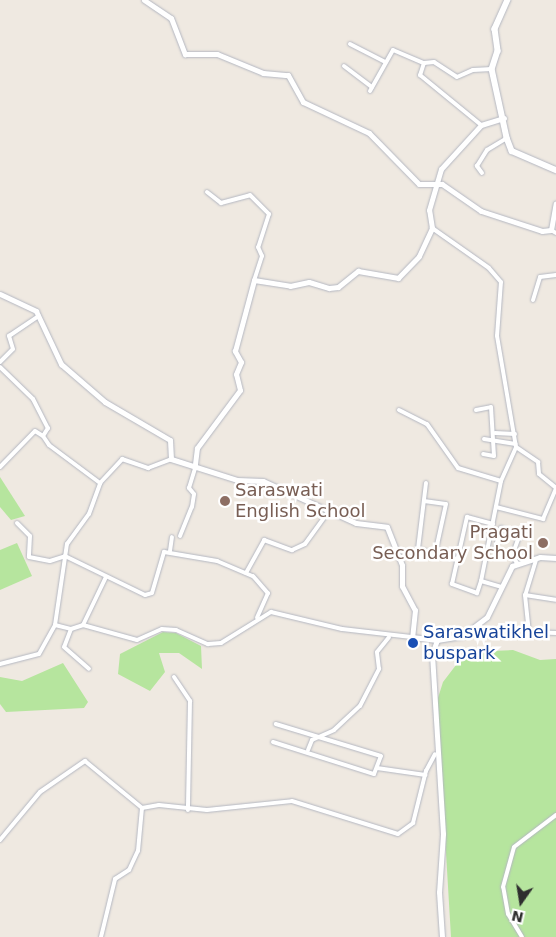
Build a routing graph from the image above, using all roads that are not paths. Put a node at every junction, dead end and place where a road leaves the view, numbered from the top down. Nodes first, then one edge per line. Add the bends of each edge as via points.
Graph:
1 (144, 0) edge
2 (508, 0) edge
3 (350, 44) dead end
4 (385, 62) junction
5 (424, 63) junction
6 (344, 66) dead end
7 (492, 70) junction
8 (504, 118) junction
9 (481, 125) junction
10 (507, 138) junction
11 (556, 170) edge
12 (482, 173) dead end
13 (436, 182) junction
14 (207, 192) dead end
15 (556, 203) edge
16 (432, 228) junction
17 (554, 231) edge
18 (556, 275) edge
19 (254, 280) junction
20 (0, 294) edge
21 (533, 300) dead end
22 (39, 316) junction
23 (0, 362) edge
24 (0, 367) edge
25 (399, 410) dead end
26 (476, 410) dead end
27 (495, 433) junction
28 (515, 434) junction
29 (44, 436) junction
30 (484, 440) dead end
31 (496, 441) junction
32 (516, 445) junction
33 (483, 454) dead end
34 (171, 459) junction
35 (196, 464) junction
36 (0, 467) edge
37 (501, 481) junction
38 (100, 483) junction
39 (426, 483) dead end
40 (556, 488) edge
41 (424, 501) junction
42 (496, 507) junction
43 (328, 512) junction
44 (17, 523) dead end
45 (493, 525) junction
46 (501, 528) junction
47 (180, 536) dead end
48 (172, 537) dead end
49 (495, 550) dead end
50 (170, 551) junction
51 (435, 554) junction
52 (65, 556) junction
53 (556, 558) edge
54 (457, 559) junction
55 (536, 560) dead end
56 (518, 563) junction
57 (246, 573) junction
58 (106, 577) junction
59 (481, 581) junction
60 (502, 588) junction
61 (525, 595) junction
62 (556, 600) edge
63 (257, 618) junction
64 (56, 625) junction
65 (83, 625) junction
66 (71, 629) junction
67 (556, 633) edge
68 (389, 637) junction
69 (412, 637) junction
70 (437, 640) junction
71 (0, 664) edge
72 (88, 669) dead end
73 (174, 677) dead end
74 (276, 724) dead end
75 (321, 736) junction
76 (274, 742) dead end
77 (308, 750) junction
78 (435, 754) junction
79 (377, 768) junction
80 (425, 775) junction
81 (142, 808) junction
82 (188, 810) junction
83 (556, 815) edge
84 (0, 840) edge
85 (101, 937) edge
86 (442, 937) edge
87 (522, 937) edge

1 - 13 street via 171,18 185,54 217,54 263,73 288,75 304,102 370,133 414,182
2 - 7 main road via 495,29 498,51
3 - 4 street
4 - 5 street via 393,50
4 - 6 street via 371,89
5 - 7 street via 434,62 457,77 473,70
5 - 9 street via 420,75
7 - 8 main road
8 - 9 street
8 - 10 main road
9 - 13 street via 438,174
10 - 11 main road via 512,151
10 - 12 street via 487,150 476,166
13 - 16 street via 429,210
13 - 17 street via 508,223
14 - 19 street via 221,203 250,195 269,214 258,244 262,256
15 - 17 street
16 - 19 street via 419,256 398,278 358,271 338,288 309,282 290,286
16 - 28 street via 489,268 501,282 497,336
18 - 21 street via 540,277
19 - 35 street via 235,351 241,362 236,374 240,390 197,448
20 - 22 street via 30,306
22 - 23 street via 9,336 13,349
22 - 34 street via 56,358 66,370 91,386 105,402 170,440
24 - 29 street via 33,400 48,428
25 - 37 street via 427,424 458,468
26 - 27 street via 491,407
27 - 28 street
27 - 31 street
28 - 32 street
29 - 36 street via 35,431
29 - 38 street via 59,454
30 - 31 street
31 - 32 street
31 - 33 street via 494,456
32 - 37 street
32 - 40 street via 538,462 539,474
34 - 35 street
34 - 38 street via 148,468 122,459
35 - 43 street via 237,480 263,481
35 - 47 street via 189,488 194,494 192,507
37 - 42 street
38 - 52 street via 99,496 67,544
39 - 41 street
40 - 42 street via 544,519
41 - 51 street via 418,549
41 - 51 street via 446,504
42 - 45 street
43 - 57 street via 305,544 292,550 264,540
43 - 69 street via 390,531 402,565 402,586 415,610
44 - 52 street via 30,536 29,558 50,561
45 - 46 street
45 - 54 street via 467,517
45 - 59 street
46 - 49 street
46 - 56 street via 521,534 512,556
48 - 50 street
50 - 57 street via 210,558
50 - 58 street via 161,553 150,595
51 - 54 street
52 - 58 street
52 - 64 street
53 - 56 street
54 - 59 street via 452,584 477,592
55 - 61 street
56 - 60 street via 506,574
57 - 63 street via 254,576 270,597
58 - 65 street
59 - 60 street
60 - 70 street via 487,617 473,629 462,636
61 - 62 street
61 - 67 street via 529,632
63 - 65 street via 221,643 208,644 176,630 162,629 137,640
63 - 68 street via 271,612
64 - 66 street
64 - 71 street via 39,654
65 - 66 street
66 - 72 street via 64,647
68 - 69 street
68 - 75 street via 377,652 380,669 360,706
69 - 70 street
70 - 78 street via 432,654
73 - 82 street via 190,701
74 - 75 street
75 - 77 street via 312,740
75 - 79 street via 381,756
76 - 77 street
77 - 79 street via 374,774
78 - 80 street
78 - 86 street via 443,834 438,892
79 - 80 street
80 - 82 street via 413,823 398,834 292,801
81 - 82 street via 159,805
81 - 84 street via 108,777 85,761 78,762 40,792
81 - 85 street via 138,851 129,870 115,880
83 - 87 street via 514,847 503,887 508,914

